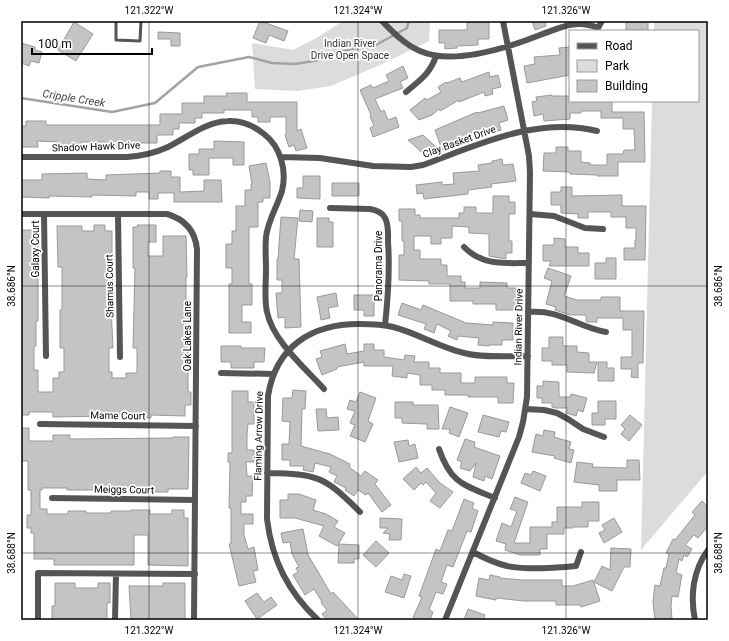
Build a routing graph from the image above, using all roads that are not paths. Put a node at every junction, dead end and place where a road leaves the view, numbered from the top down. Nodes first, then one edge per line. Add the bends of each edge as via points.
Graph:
1 (116, 21) edge
2 (141, 21) edge
3 (382, 21) edge
4 (503, 21) edge
5 (602, 21) edge
6 (508, 47) junction
7 (436, 56) junction
8 (406, 92) dead end
9 (524, 131) junction
10 (597, 131) dead end
11 (21, 157) edge
12 (281, 157) junction
13 (330, 208) dead end
14 (21, 214) edge
15 (44, 214) junction
16 (118, 214) junction
17 (530, 214) junction
18 (603, 229) dead end
19 (464, 247) dead end
20 (529, 263) junction
21 (528, 312) junction
22 (385, 325) junction
23 (606, 332) dead end
24 (289, 351) junction
25 (46, 356) dead end
26 (528, 356) junction
27 (120, 357) dead end
28 (221, 373) dead end
29 (274, 374) junction
30 (324, 389) dead end
31 (526, 409) junction
32 (40, 424) dead end
33 (196, 426) junction
34 (604, 437) dead end
35 (439, 450) dead end
36 (268, 473) junction
37 (52, 498) dead end
38 (495, 498) junction
39 (195, 500) junction
40 (360, 512) dead end
41 (708, 550) edge
42 (473, 552) junction
43 (581, 552) dead end
44 (116, 574) junction
45 (195, 574) junction
46 (38, 620) edge
47 (115, 620) edge
48 (194, 620) edge
49 (318, 620) edge
50 (445, 620) edge
51 (695, 620) edge

1 - 2 lane via 116,40 140,41
3 - 7 street via 404,42 419,51
4 - 6 street, Indian River Drive
5 - 6 street via 598,28 582,23 570,24
6 - 7 street via 456,57
6 - 9 street, Indian River Drive
7 - 8 street via 429,72
9 - 10 street, Clay Basket Drive via 551,127
9 - 12 street, Clay Basket Drive via 411,167
9 - 17 street, Indian River Drive via 530,173
11 - 12 street, Shadow Hawk Drive via 138,156 166,148 212,123 229,121 257,128 270,139
12 - 24 street, Shadow Hawk Drive via 283,186 266,237 266,300 270,323
13 - 22 street, Panorama Drive via 376,210 386,219 389,262
14 - 15 street, Oak Lakes Lane
15 - 16 street, Oak Lakes Lane
15 - 25 street, Galaxy Court
16 - 27 street, Shamus Court
16 - 33 street, Oak Lakes Lane via 161,213 174,216 193,232 197,249
17 - 18 street via 554,216 585,228
17 - 20 street, Indian River Drive
19 - 20 street via 473,256 485,261
20 - 21 street, Indian River Drive
21 - 23 street via 556,314
21 - 26 street, Indian River Drive
22 - 24 street, Flaming Arrow Drive via 333,326 311,334
22 - 26 street, Flaming Arrow Drive via 466,354
24 - 29 street, Flaming Arrow Drive
24 - 30 street, Shadow Hawk Drive
26 - 31 street, Indian River Drive
28 - 29 street
29 - 36 street, Flaming Arrow Drive via 268,396
31 - 34 street via 557,413 583,429
31 - 38 street, Indian River Drive via 519,437
32 - 33 street, Mame Court
33 - 39 street, Oak Lakes Lane
35 - 38 street via 452,476 461,484
36 - 40 street via 310,475 321,479 340,492
36 - 49 street, Flaming Arrow Drive via 267,519 273,551 288,584
37 - 39 street, Meiggs Court
38 - 42 street, Indian River Drive
39 - 45 street, Oak Lakes Lane
41 - 51 street via 694,580 692,598
42 - 43 street via 494,562 520,567 576,566
42 - 50 street, Indian River Drive
44 - 45 street
44 - 46 street via 38,573
44 - 47 street
45 - 48 street, Oak Lakes Lane

